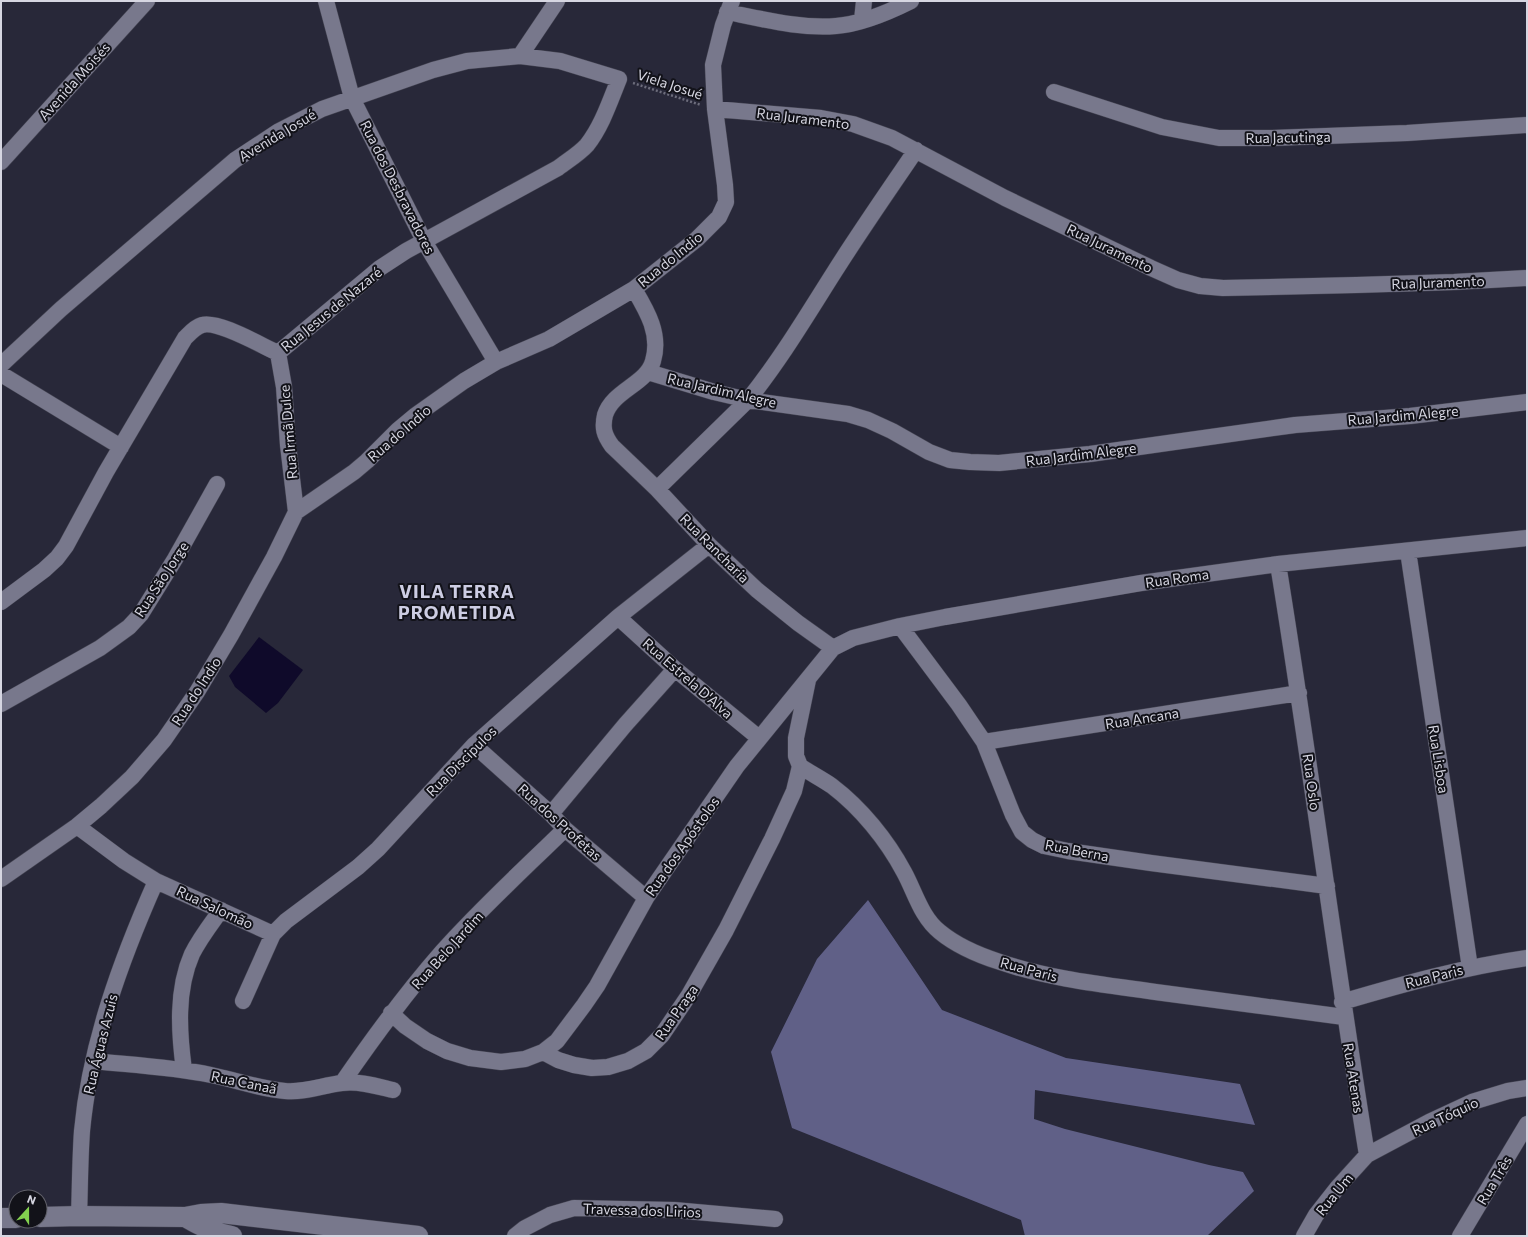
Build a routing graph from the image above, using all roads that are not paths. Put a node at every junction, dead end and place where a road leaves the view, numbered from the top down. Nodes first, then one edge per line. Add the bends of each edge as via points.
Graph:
1 (147, 1) edge
2 (326, 1) edge
3 (557, 1) edge
4 (864, 1) edge
5 (911, 1) edge
6 (730, 7) edge
7 (862, 20) junction
8 (520, 56) junction
9 (619, 79) joint
10 (1054, 92) dead end
11 (352, 98) junction
12 (715, 109) junction
13 (1527, 125) edge
14 (916, 150) junction
15 (1, 162) edge
16 (424, 241) junction
17 (1527, 278) edge
18 (634, 289) junction
19 (278, 353) junction
20 (496, 362) junction
21 (1, 365) edge
22 (648, 372) junction
23 (1, 374) edge
24 (748, 400) junction
25 (1527, 402) edge
26 (121, 447) junction
27 (217, 484) dead end
28 (657, 489) junction
29 (296, 512) junction
30 (1527, 538) edge
31 (709, 545) junction
32 (1408, 551) junction
33 (1278, 564) junction
34 (1, 602) edge
35 (618, 617) junction
36 (900, 626) junction
37 (833, 648) junction
38 (675, 669) junction
39 (808, 679) junction
40 (1299, 694) junction
41 (1, 704) edge
42 (759, 738) junction
43 (984, 742) junction
44 (474, 745) junction
45 (800, 766) junction
46 (551, 814) junction
47 (77, 826) junction
48 (565, 829) junction
49 (1, 879) edge
50 (156, 881) junction
51 (1327, 886) junction
52 (646, 898) junction
53 (221, 910) junction
54 (273, 934) junction
55 (1527, 958) edge
56 (1470, 968) junction
57 (243, 1001) dead end
58 (1343, 1009) junction
59 (391, 1013) junction
60 (543, 1052) junction
61 (93, 1061) junction
62 (184, 1070) junction
63 (342, 1083) junction
64 (1527, 1088) edge
65 (393, 1090) dead end
66 (1527, 1124) edge
67 (1367, 1155) junction
68 (79, 1216) junction
69 (48, 1217) edge
70 (185, 1217) junction
71 (776, 1218) dead end
72 (232, 1236) edge
73 (418, 1236) edge
74 (515, 1236) edge
75 (1304, 1236) edge
76 (1460, 1236) edge

1 - 15 street, Avenida Moisés
2 - 11 street, Rua dos Desbravadores
3 - 8 street
4 - 7 street
5 - 7 street
6 - 7 street via 811,27 838,26
6 - 12 street, Rua do Indio via 713,65
8 - 9 street, Avenida Josué via 560,61
8 - 11 street, Avenida Josué via 467,62 433,70
9 - 16 street, Rua Jesus de Nazaré via 597,130 586,146 558,168
10 - 13 street, Rua Jacutinga via 1162,127 1219,138 1407,133
11 - 16 street, Rua dos Desbravadores
11 - 21 street, Avenida Josué via 322,109 279,131 235,160 61,309
12 - 14 street, Rua Juramento via 821,118 853,124
12 - 18 street, Rua do Indio via 726,202 719,218 697,239
14 - 17 street, Rua Juramento via 1005,198 1151,268 1200,286 1223,288 1447,283
14 - 24 street via 778,361
16 - 19 street, Rua Jesus de Nazaré via 380,268
16 - 20 street, Rua dos Desbravadores
18 - 20 street, Rua do Indio via 549,339
18 - 22 street via 649,314 654,333 655,349
19 - 26 street, Rua Jesus de Nazaré via 212,324 202,325 193,330 185,338
19 - 29 street, Rua Irmã Dulce via 284,387
20 - 29 street, Rua do Indio via 416,415 354,472
22 - 24 street, Rua Jardim Alegre
22 - 28 street, Rua Rancharia via 615,398 606,411 603,429 612,446
23 - 26 street
24 - 25 street, Rua Jardim Alegre via 848,414 880,426 950,460 999,463 1090,454 1295,425 1410,416
24 - 28 street
26 - 34 street, Rua Jesus de Nazaré via 57,558
27 - 41 street, Rua São Jorge via 176,559 144,610 129,627 100,648
28 - 31 street, Rua Rancharia
29 - 47 street, Rua do Indio via 231,635 164,740 132,777
30 - 32 street, Rua Roma
31 - 35 street, Rua Discipulos
31 - 37 street, Rua Rancharia via 757,590
32 - 33 street, Rua Roma
32 - 56 street, Rua Lisboa
33 - 36 street, Rua Roma via 1141,583
33 - 40 street, Rua Oslo
35 - 38 street, Rua Estrela D'Alva
35 - 44 street, Rua Discipulos
36 - 37 street, Rua Roma via 853,638
36 - 43 street, Rua Berna
37 - 39 street, Rua dos Apóstolos
38 - 42 street, Rua Estrela D'Alva
38 - 46 street
39 - 42 street, Rua dos Apóstolos
39 - 45 street via 796,738 796,756
40 - 43 street, Rua Ancana
40 - 51 street, Rua Oslo
42 - 52 street, Rua dos Apóstolos
43 - 51 street, Rua Berna via 1022,832 1044,846 1151,864
44 - 46 street, Rua dos Profetas
44 - 54 street, Rua Discipulos via 378,849
45 - 58 street, Rua Paris via 831,786 870,823 904,872 926,918 939,932 960,946 1026,971 1072,981
45 - 60 street, Rua Praga via 794,791 747,891 689,995 662,1035 646,1051 628,1061 608,1067 574,1065
46 - 48 street, Rua dos Profetas
47 - 49 street, Rua do Indio
47 - 50 street, Rua Salomão
48 - 52 street, Rua dos Profetas
48 - 59 street, Rua Belo Jardim via 479,912
50 - 53 street, Rua Salomão
50 - 61 street, Rua Águas Azuis via 125,954
51 - 58 street, Rua Oslo
52 - 60 street, Rua dos Apóstolos via 597,986 557,1041
53 - 54 street, Rua Salomão
53 - 62 street via 192,954 185,977 179,1020
54 - 57 street, Rua Discipulos
55 - 56 street, Rua Paris
56 - 58 street, Rua Paris via 1432,976
58 - 67 street, Rua Atenas
59 - 60 street via 427,1041 470,1058 501,1062 525,1059
59 - 63 street, Rua Belo Jardim
61 - 62 street, Rua Canaã
61 - 68 street, Rua Águas Azuis via 82,1130
62 - 63 street, Rua Canaã via 287,1092
63 - 65 street, Rua Canaã via 355,1082
64 - 67 street, Rua Tóquio via 1508,1090 1472,1102
66 - 76 street, Rua Três
67 - 75 street, Rua Um via 1316,1215
68 - 69 street
68 - 70 street
70 - 72 street via 208,1230
70 - 73 street via 222,1213
71 - 74 street, Travessa dos Lirios via 674,1210 574,1208 550,1215

